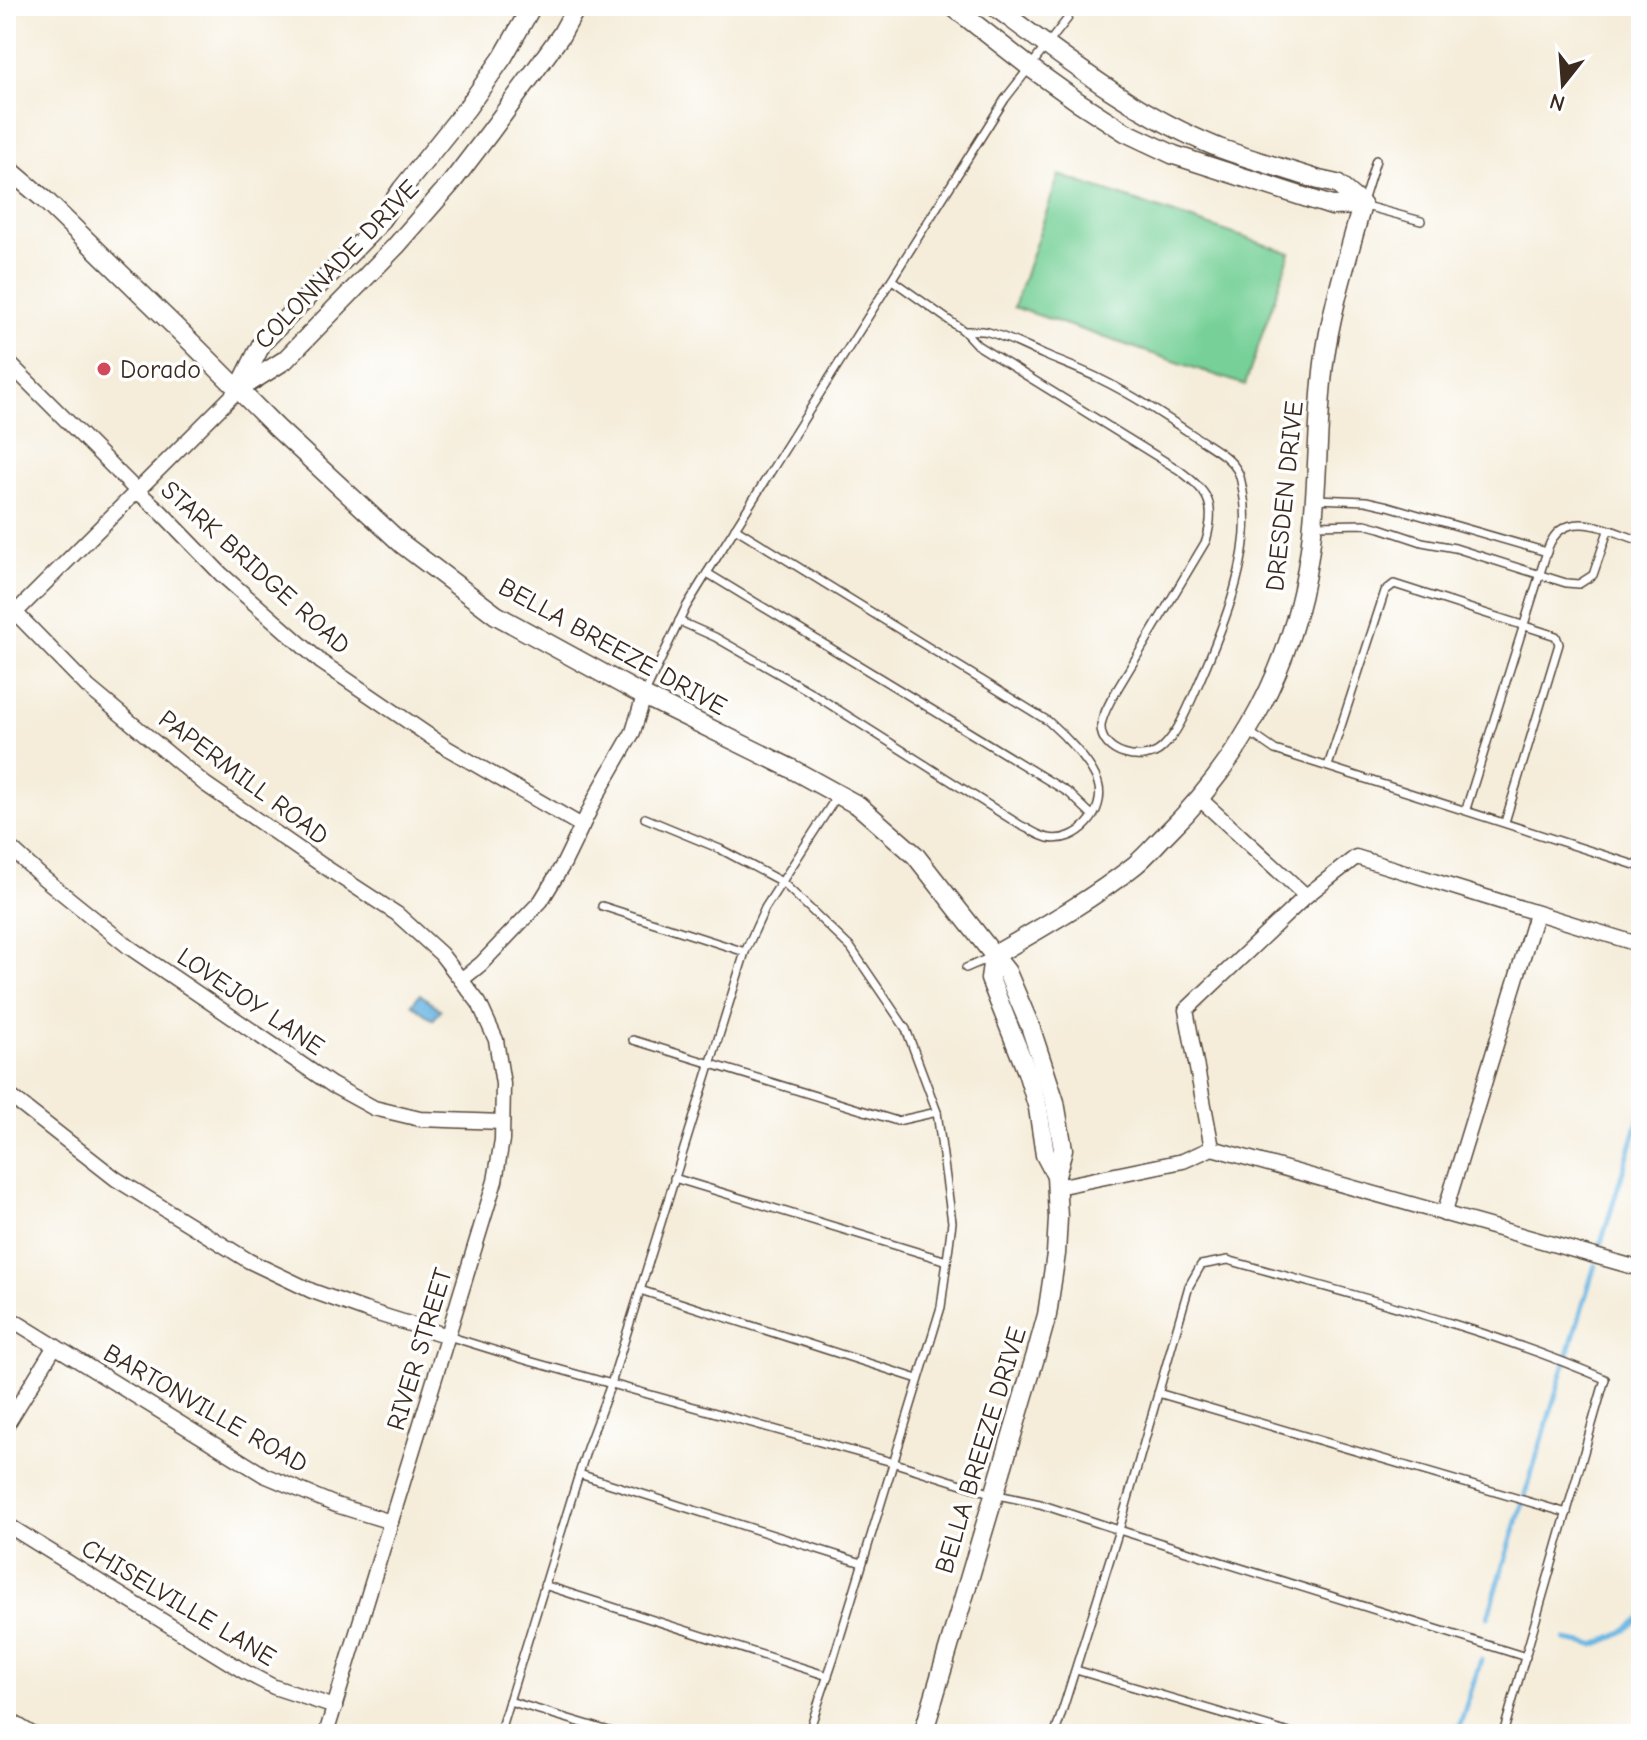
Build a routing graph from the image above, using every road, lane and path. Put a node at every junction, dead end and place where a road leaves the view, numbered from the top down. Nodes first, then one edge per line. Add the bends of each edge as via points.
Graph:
1 (532, 6) edge
2 (577, 6) edge
3 (952, 6) edge
4 (994, 6) edge
5 (1068, 18) dead end
6 (1047, 47) junction
7 (1031, 68) junction
8 (1376, 160) dead end
9 (6, 167) edge
10 (1362, 205) junction
11 (1421, 221) dead end
12 (892, 280) junction
13 (964, 331) junction
14 (6, 360) edge
15 (239, 389) junction
16 (137, 491) junction
17 (1315, 499) junction
18 (1313, 525) junction
19 (735, 528) junction
20 (1608, 531) junction
21 (1641, 541) edge
22 (1547, 552) junction
23 (707, 573) junction
24 (1540, 575) junction
25 (9, 613) edge
26 (679, 621) junction
27 (1523, 626) junction
28 (644, 696) junction
29 (1248, 731) junction
30 (1328, 766) junction
31 (838, 794) junction
32 (1200, 799) junction
33 (1466, 809) junction
34 (1092, 815) junction
35 (645, 818) dead end
36 (1505, 822) junction
37 (582, 826) junction
38 (6, 844) edge
39 (1641, 867) edge
40 (782, 882) junction
41 (1306, 896) junction
42 (602, 906) dead end
43 (1536, 914) junction
44 (1641, 945) edge
45 (745, 952) junction
46 (993, 956) junction
47 (966, 968) dead end
48 (461, 980) junction
49 (633, 1040) dead end
50 (710, 1065) junction
51 (6, 1093) edge
52 (937, 1112) junction
53 (502, 1122) junction
54 (1212, 1148) junction
55 (674, 1178) junction
56 (1057, 1182) junction
57 (1444, 1214) junction
58 (947, 1261) junction
59 (1641, 1269) edge
60 (640, 1290) junction
61 (6, 1316) edge
62 (448, 1336) junction
63 (55, 1346) junction
64 (918, 1379) junction
65 (611, 1384) junction
66 (1158, 1393) junction
67 (6, 1426) edge
68 (892, 1462) junction
69 (579, 1474) junction
70 (993, 1494) junction
71 (1567, 1513) junction
72 (391, 1522) junction
73 (6, 1524) edge
74 (1119, 1530) junction
75 (862, 1563) junction
76 (544, 1585) junction
77 (1526, 1657) junction
78 (1076, 1670) junction
79 (828, 1676) junction
80 (509, 1701) junction
81 (335, 1707) junction
82 (6, 1718) edge
83 (32, 1734) edge
84 (326, 1734) edge
85 (499, 1734) edge
86 (619, 1734) edge
87 (808, 1734) edge
88 (923, 1734) edge
89 (1055, 1734) edge
90 (1293, 1734) edge
91 (1503, 1734) edge

1 - 15 street, COLONNADE DRIVE via 503,57 376,227 262,343
2 - 15 street, COLONNADE DRIVE via 524,86 415,225 285,360
3 - 7 street
4 - 6 street
5 - 6 lane
6 - 7 lane
6 - 10 street via 1181,129 1218,147 1337,184
7 - 10 street via 1125,132 1174,155 1332,206
7 - 12 lane via 1005,99
8 - 10 lane
9 - 15 street, BELLA BREEZE DRIVE
10 - 11 lane
10 - 17 street, DRESDEN DRIVE via 1324,360
12 - 13 lane
12 - 19 lane
13 - 13 lane via 998,360 1179,470 1206,495 1211,510 1206,541 1112,698 1101,726 1103,737 1120,753 1149,755 1161,750 1193,696 1236,580 1245,533 1239,474 1210,446 1098,378 1002,336
14 - 16 street, STARK BRIDGE ROAD
15 - 16 street
15 - 28 street, BELLA BREEZE DRIVE via 425,562 496,615
16 - 25 street
16 - 37 street, STARK BRIDGE ROAD via 321,662 447,748
17 - 18 street, DRESDEN DRIVE
17 - 22 lane via 1377,503
18 - 24 lane via 1365,524
18 - 29 street, DRESDEN DRIVE via 1293,629
19 - 23 lane
19 - 34 lane via 1048,721 1098,781 1100,794
20 - 21 lane
20 - 22 lane via 1576,523 1565,526
20 - 24 lane via 1587,581 1566,583
22 - 24 lane
23 - 26 lane
23 - 34 lane via 1069,793
24 - 27 lane
25 - 48 street, PAPERMILL ROAD via 205,784 397,914
26 - 28 lane
26 - 34 lane via 807,690 1046,838 1072,836
27 - 30 lane via 1394,584 1385,591
27 - 33 lane
27 - 36 lane via 1556,636 1559,644
28 - 31 street, BELLA BREEZE DRIVE
28 - 37 street via 633,732
29 - 30 lane via 1275,750
29 - 32 street, DRESDEN DRIVE
30 - 33 lane
31 - 40 lane
31 - 46 street, BELLA BREEZE DRIVE via 915,855
32 - 41 street
32 - 46 street, DRESDEN DRIVE via 1137,863
33 - 36 lane
35 - 40 lane
36 - 39 lane
37 - 48 street via 541,901
38 - 53 street, LOVEJOY LANE via 129,947 332,1085 374,1108 420,1119
40 - 45 lane
40 - 52 lane via 851,948 906,1029
41 - 43 street via 1356,857
41 - 54 street via 1186,1010
42 - 45 lane
43 - 44 street
43 - 57 street
45 - 50 lane
46 - 47 lane
46 - 56 street, BELLA BREEZE DRIVE via 990,979 1027,1072 1045,1155
48 - 53 street, RIVER STREET via 496,1040
49 - 50 lane
50 - 52 lane via 897,1121
50 - 55 lane
51 - 62 street via 116,1179 249,1261 312,1291
52 - 58 lane via 952,1222
53 - 62 street, RIVER STREET via 495,1181
54 - 56 street via 1183,1161
54 - 57 street
55 - 58 lane
55 - 60 lane
56 - 70 street, BELLA BREEZE DRIVE via 1056,1254 1047,1315
57 - 59 street
58 - 64 lane via 941,1307
60 - 64 lane
60 - 65 lane
61 - 63 street, BARTONVILLE ROAD
62 - 65 lane
62 - 72 street, RIVER STREET
63 - 67 street
63 - 72 street, BARTONVILLE ROAD via 264,1475
64 - 68 lane
65 - 68 lane
65 - 69 lane
66 - 71 lane
66 - 71 lane via 1189,1286 1201,1265 1228,1260 1419,1314 1605,1379
66 - 74 lane
68 - 70 lane
68 - 75 lane
69 - 75 lane
69 - 76 lane
70 - 74 lane
70 - 88 street, BELLA BREEZE DRIVE
71 - 77 lane
72 - 81 street, RIVER STREET
73 - 81 street, CHISELVILLE LANE via 245,1672
74 - 77 lane
74 - 78 lane
75 - 79 lane
76 - 79 lane
76 - 80 lane
77 - 91 lane
78 - 89 lane
78 - 90 lane
79 - 87 lane
80 - 85 lane
80 - 86 lane
81 - 84 street, RIVER STREET
82 - 83 street

